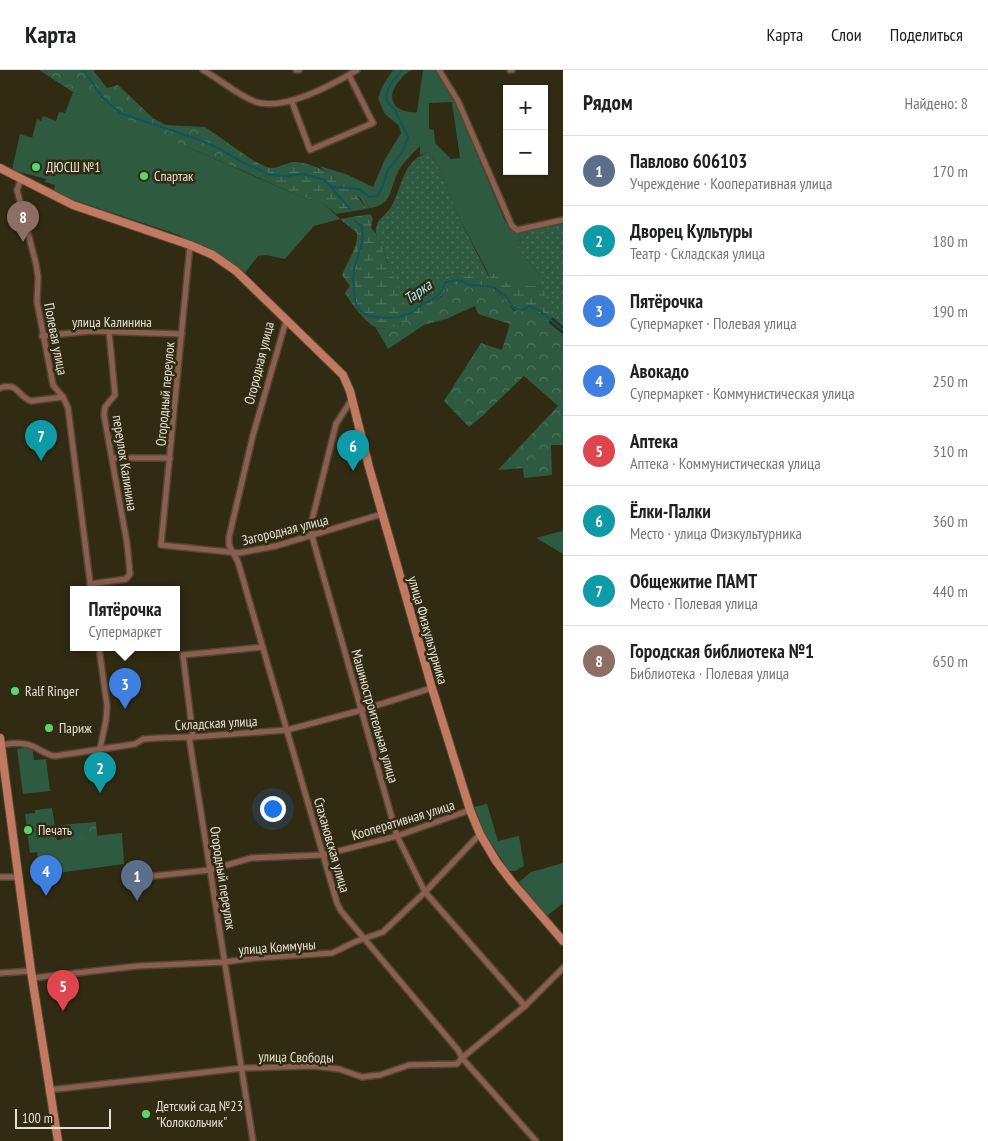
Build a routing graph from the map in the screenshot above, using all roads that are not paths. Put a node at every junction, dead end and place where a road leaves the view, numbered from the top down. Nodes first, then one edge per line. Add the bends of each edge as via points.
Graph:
1 (203, 70) edge
2 (357, 70) edge
3 (439, 70) edge
4 (349, 75) junction
5 (292, 102) junction
6 (0, 168) edge
7 (21, 179) junction
8 (563, 220) edge
9 (190, 246) junction
10 (286, 321) junction
11 (109, 331) junction
12 (182, 334) junction
13 (42, 336) junction
14 (0, 388) edge
15 (63, 397) junction
16 (352, 399) junction
17 (113, 458) junction
18 (170, 458) junction
19 (382, 514) junction
20 (312, 536) junction
21 (161, 545) joint
22 (234, 553) junction
23 (90, 584) joint
24 (263, 647) junction
25 (99, 651) edge
26 (432, 688) junction
27 (362, 710) junction
28 (287, 730) junction
29 (191, 737) junction
30 (0, 742) edge
31 (100, 749) junction
32 (470, 810) junction
33 (480, 834) junction
34 (397, 836) junction
35 (323, 854) junction
36 (210, 870) junction
37 (0, 877) edge
38 (18, 877) junction
39 (135, 878) dead end
40 (425, 892) junction
41 (365, 939) junction
42 (563, 941) edge
43 (225, 962) junction
44 (563, 968) edge
45 (0, 973) edge
46 (31, 974) junction
47 (525, 1006) junction
48 (462, 1058) junction
49 (243, 1068) junction
50 (49, 1090) junction
51 (58, 1141) edge
52 (254, 1141) edge
53 (536, 1141) edge

1 - 5 street via 240,95 257,102
2 - 4 street
3 - 8 street via 458,101 512,226 517,230
4 - 5 street
4 - 5 street via 373,123 310,150
6 - 7 street, Огородная улица
7 - 9 street, Огородная улица via 73,204
7 - 13 street, Полевая улица via 17,190 36,264
9 - 10 street, Огородная улица via 213,255 236,271
9 - 12 street, Огородный переулок
10 - 16 street, улица Физкультурника via 343,375
10 - 22 street, Огородная улица via 253,435 231,528 229,545
11 - 12 street, улица Калинина
11 - 13 street, улица Калинина
11 - 17 street, переулок Калинина via 115,395 105,407 104,415
12 - 18 street, Огородный переулок
13 - 15 street, Полевая улица via 53,385
14 - 15 street via 10,386 31,401
15 - 23 street, Полевая улица via 68,408
16 - 19 street, улица Физкультурника
16 - 20 street, Машиностроительная улица via 336,424 311,524
17 - 18 street
17 - 23 street, переулок Калинина via 130,574 126,579
18 - 21 street, Огородный переулок
19 - 20 street, Загородная улица
19 - 26 street, улица Физкультурника
20 - 22 street, Загородная улица
20 - 27 street, Машиностроительная улица
21 - 22 street, Загородная улица
22 - 24 street, Стахановская улица
24 - 28 street, Стахановская улица
24 - 29 street, Огородный переулок via 184,655
25 - 31 street via 107,706
26 - 27 street, Складская улица
26 - 32 street, улица Физкультурника
27 - 28 street, Складская улица
27 - 34 street, Машиностроительная улица
28 - 29 street, Складская улица
28 - 35 street, Стахановская улица
29 - 31 street, Складская улица via 143,739 135,744
29 - 36 street, Огородный переулок
30 - 31 street, Складская улица via 25,744 55,756
30 - 38 street
32 - 33 street, улица Физкультурника
32 - 34 street, Кооперативная улица
33 - 40 street, улица Коммуны
33 - 42 street, улица Физкультурника via 512,882
34 - 35 street, Кооперативная улица
34 - 40 street, Машиностроительная улица
35 - 36 street, Кооперативная улица via 251,858
35 - 41 street, Стахановская улица via 336,903
36 - 39 street, Кооперативная улица
36 - 43 street, Огородный переулок
37 - 38 street
38 - 46 street
40 - 41 street, улица Коммуны via 383,932
40 - 47 street, Машиностроительная улица
41 - 43 street, улица Коммуны via 332,953
41 - 48 street, Стахановская улица
43 - 46 street, улица Коммуны
43 - 49 street, Огородный переулок
44 - 47 street, улица Свободы
45 - 46 street, улица Коммуны
46 - 50 street
47 - 48 street, улица Свободы
48 - 49 street, улица Свободы via 457,1064 409,1065 380,1075 362,1077 339,1069 312,1066
48 - 53 street, Стахановская улица
49 - 50 street, улица Свободы
49 - 52 street, Огородный переулок
50 - 51 street

